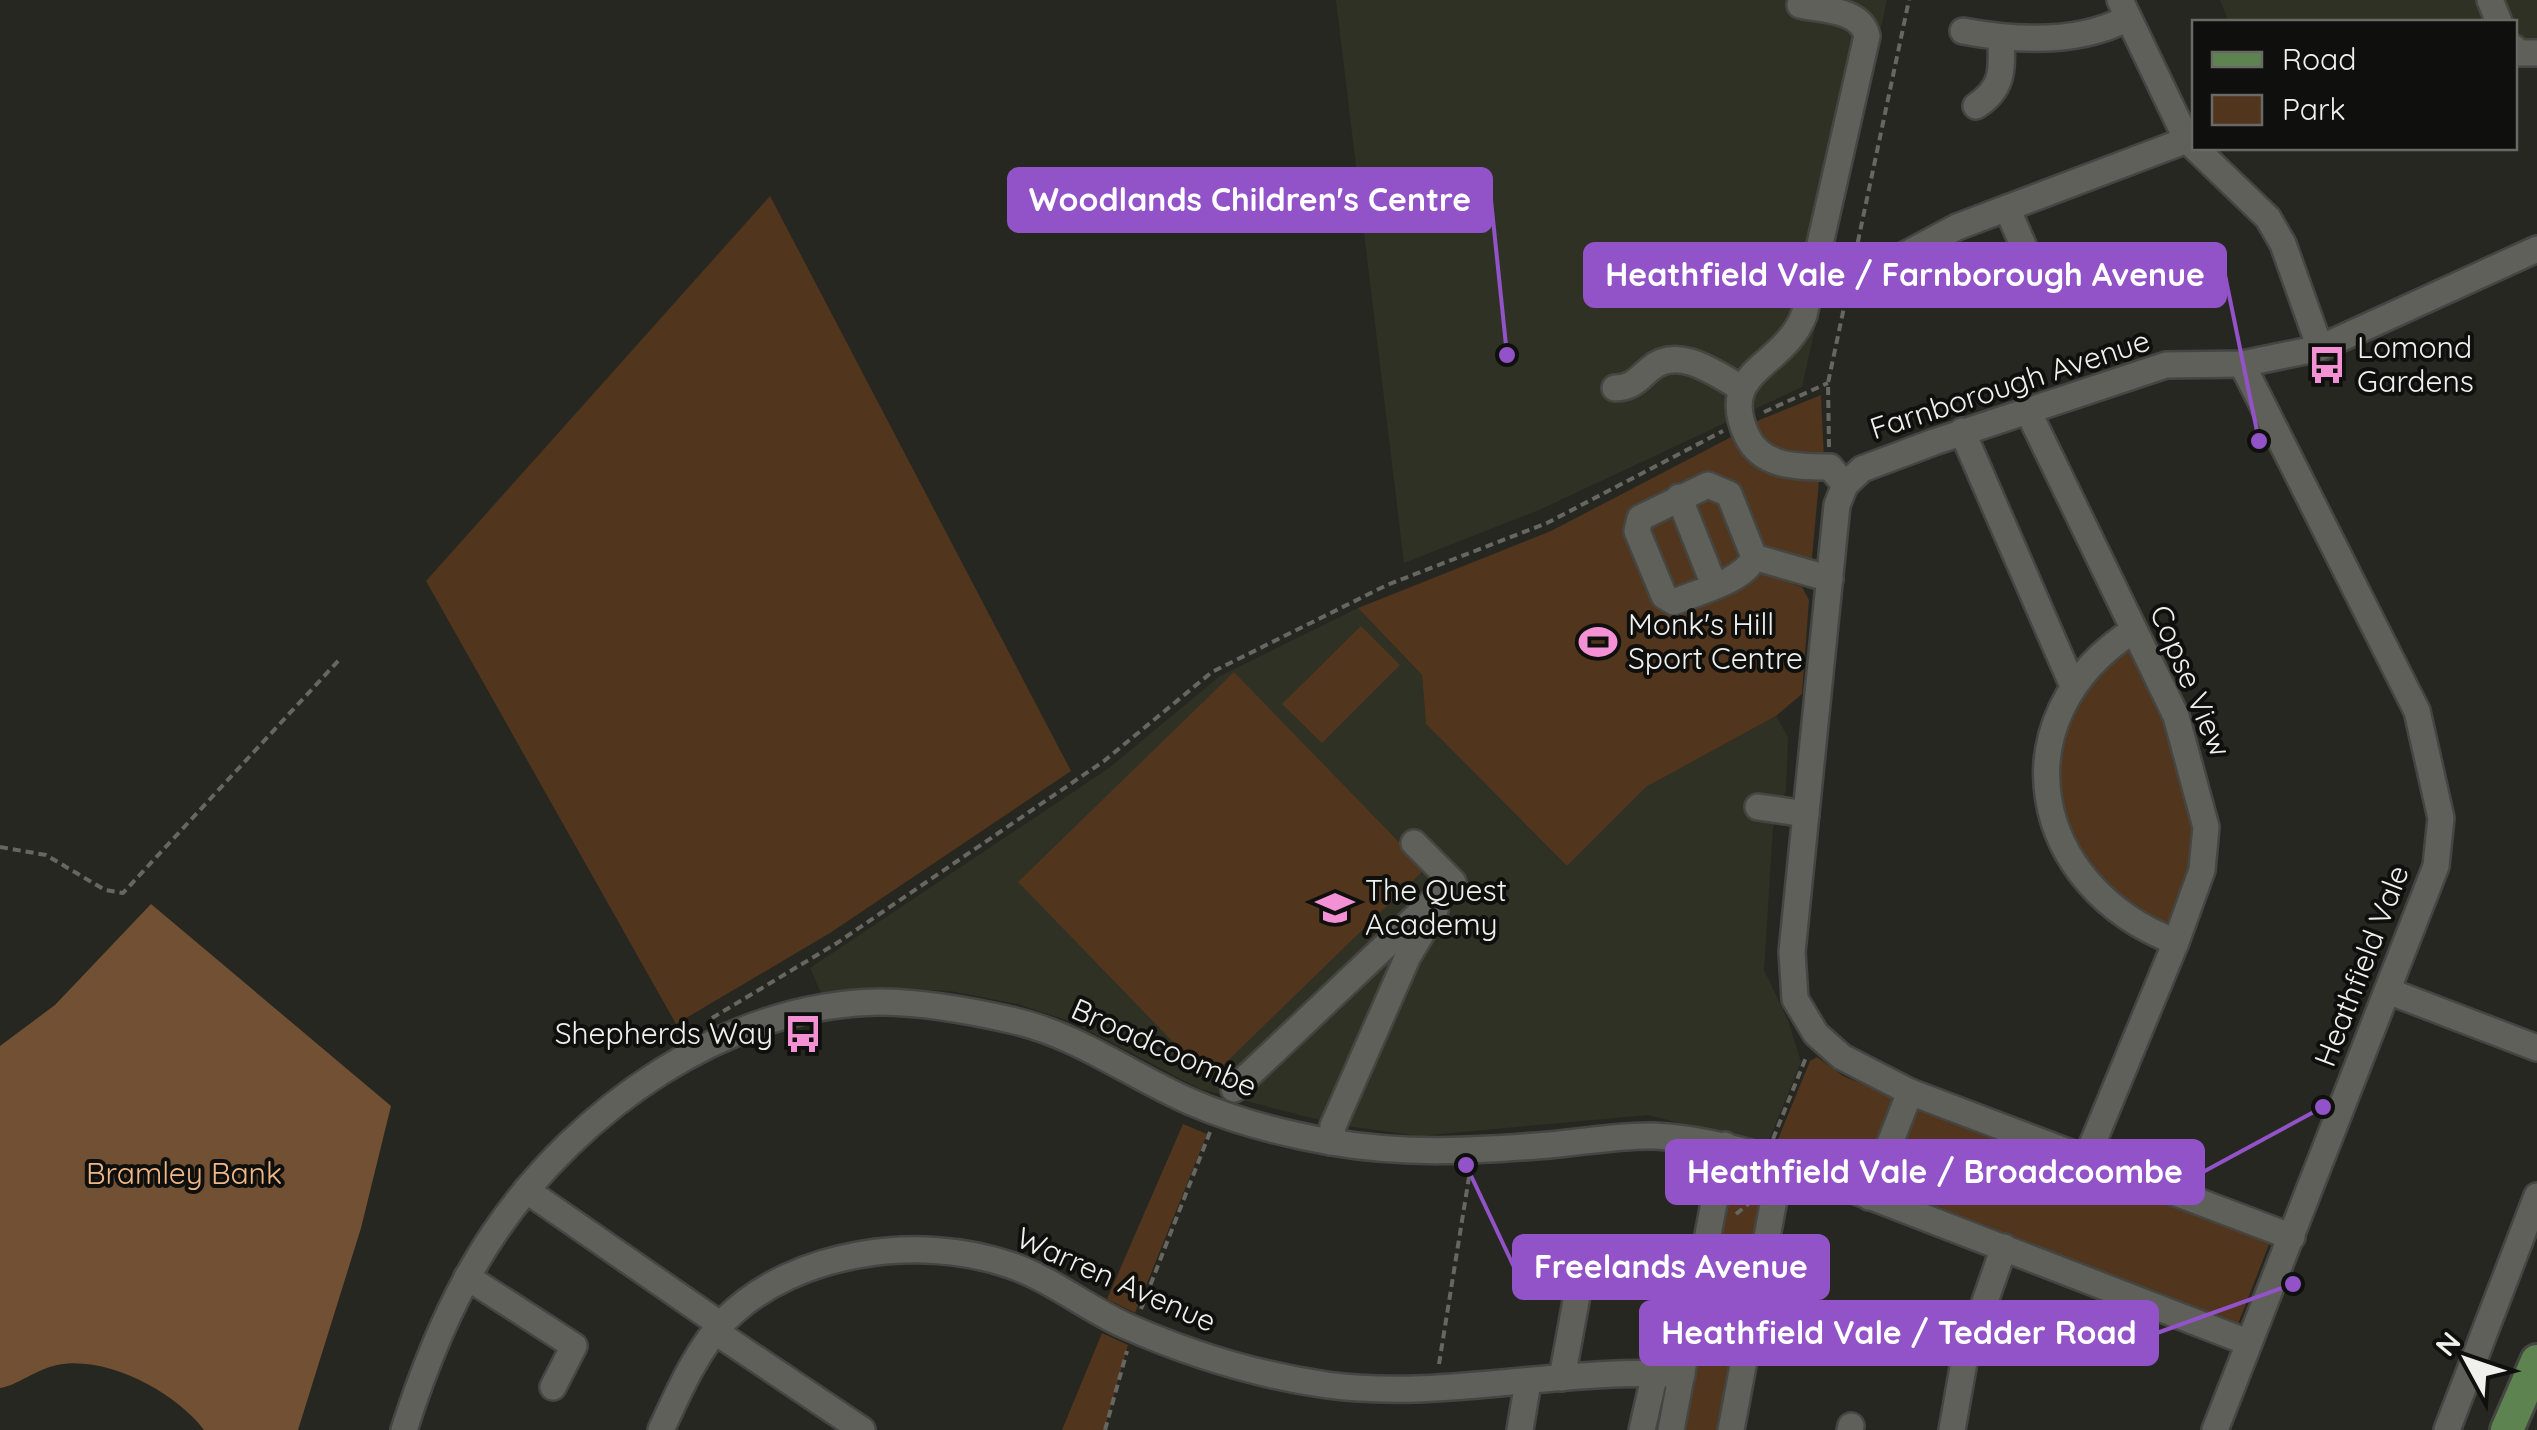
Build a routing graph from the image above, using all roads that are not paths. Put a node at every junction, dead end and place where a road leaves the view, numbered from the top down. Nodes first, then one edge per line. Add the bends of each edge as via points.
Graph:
1 (1800, 5) dead end
2 (2124, 9) edge
3 (1963, 31) dead end
4 (2001, 38) junction
5 (1976, 106) dead end
6 (2186, 140) junction
7 (2192, 146) edge
8 (2197, 150) edge
9 (2007, 208) junction
10 (2024, 245) dead end
11 (2537, 249) edge
12 (1901, 257) dead end
13 (2320, 348) junction
14 (2242, 364) junction
15 (1615, 388) dead end
16 (1741, 388) junction
17 (2027, 409) junction
18 (1962, 432) junction
19 (1838, 476) junction
20 (1680, 497) junction
21 (1754, 556) junction
22 (1830, 579) junction
23 (1714, 585) junction
24 (2134, 630) junction
25 (2074, 686) junction
26 (1758, 808) dead end
27 (1806, 814) junction
28 (1414, 843) dead end
29 (1453, 882) junction
30 (2176, 942) junction
31 (2388, 991) junction
32 (2537, 1048) edge
33 (1234, 1089) dead end
34 (1910, 1092) junction
35 (1331, 1142) junction
36 (1725, 1145) junction
37 (2087, 1157) junction
38 (1775, 1166) junction
39 (526, 1190) junction
40 (2537, 1196) edge
41 (1870, 1197) junction
42 (2292, 1236) junction
43 (2004, 1247) junction
44 (1584, 1257) dead end
45 (467, 1277) junction
46 (718, 1328) junction
47 (2247, 1342) junction
48 (2537, 1361) edge
49 (1655, 1372) junction
50 (1682, 1374) junction
51 (1562, 1378) junction
52 (1528, 1382) junction
53 (553, 1387) dead end
54 (404, 1430) edge
55 (661, 1430) edge
56 (862, 1430) edge
57 (1520, 1430) edge
58 (1642, 1430) edge
59 (1672, 1430) edge
60 (1731, 1430) edge
61 (1952, 1430) edge
62 (2215, 1430) edge
63 (2446, 1430) edge
64 (2507, 1430) edge

1 - 16 street via 1850,16 1866,27 1867,36 1804,315 1784,350
2 - 4 street via 2104,31
2 - 6 street
3 - 4 street
4 - 5 street via 2002,76 1994,94
6 - 7 street
6 - 9 street
8 - 13 street via 2268,218
9 - 10 street
9 - 12 street
11 - 13 street, Farnborough Avenue
13 - 14 street, Farnborough Avenue
14 - 17 street, Farnborough Avenue via 2166,366
14 - 31 street, Heathfield Vale via 2417,711 2440,818 2436,866
15 - 16 street via 1676,360
16 - 19 street via 1741,422 1764,456
17 - 18 street, Farnborough Avenue
17 - 24 street, Copse View
18 - 19 street, Farnborough Avenue
18 - 25 street
19 - 22 street
20 - 21 street via 1719,486 1729,494
20 - 23 street
20 - 23 street via 1640,518 1637,531 1664,596 1674,602
21 - 22 street
21 - 23 street via 1751,566
22 - 27 street
24 - 25 street
24 - 30 street, Copse View via 2176,716 2206,827 2202,870
25 - 30 street via 2057,714 2050,750 2050,813 2081,878 2141,929
26 - 27 street
27 - 34 street via 1792,952 1795,1000 1816,1034 1842,1057
28 - 29 street
29 - 33 street
29 - 35 street via 1401,969
30 - 37 street, Copse View
31 - 32 street
31 - 42 street, Heathfield Vale
34 - 37 street
34 - 41 street
35 - 36 street, Broadcoombe via 1419,1153 1653,1136
35 - 39 street, Broadcoombe via 1190,1102 1070,1038 1016,1021 879,1002 748,1028 680,1062 603,1114
36 - 38 street, Broadcoombe
36 - 50 street
37 - 42 street
38 - 41 street, Broadcoombe
38 - 60 street
39 - 45 street, Broadcoombe
39 - 46 street
40 - 63 street
41 - 43 street, Broadcoombe
42 - 47 street, Heathfield Vale
43 - 47 street, Broadcoombe
43 - 61 street via 1964,1362
44 - 51 street
45 - 53 street via 574,1346
45 - 54 street, Broadcoombe
46 - 52 street, Warren Avenue via 802,1272 840,1258 927,1248 1009,1265 1134,1328 1264,1373 1328,1385 1434,1390
46 - 55 street, Warren Avenue
46 - 56 street
47 - 62 street, Heathfield Vale
48 - 64 main road
49 - 50 street, Warren Avenue
49 - 51 street, Warren Avenue
49 - 58 street
50 - 59 street
51 - 52 street, Warren Avenue
52 - 57 street

